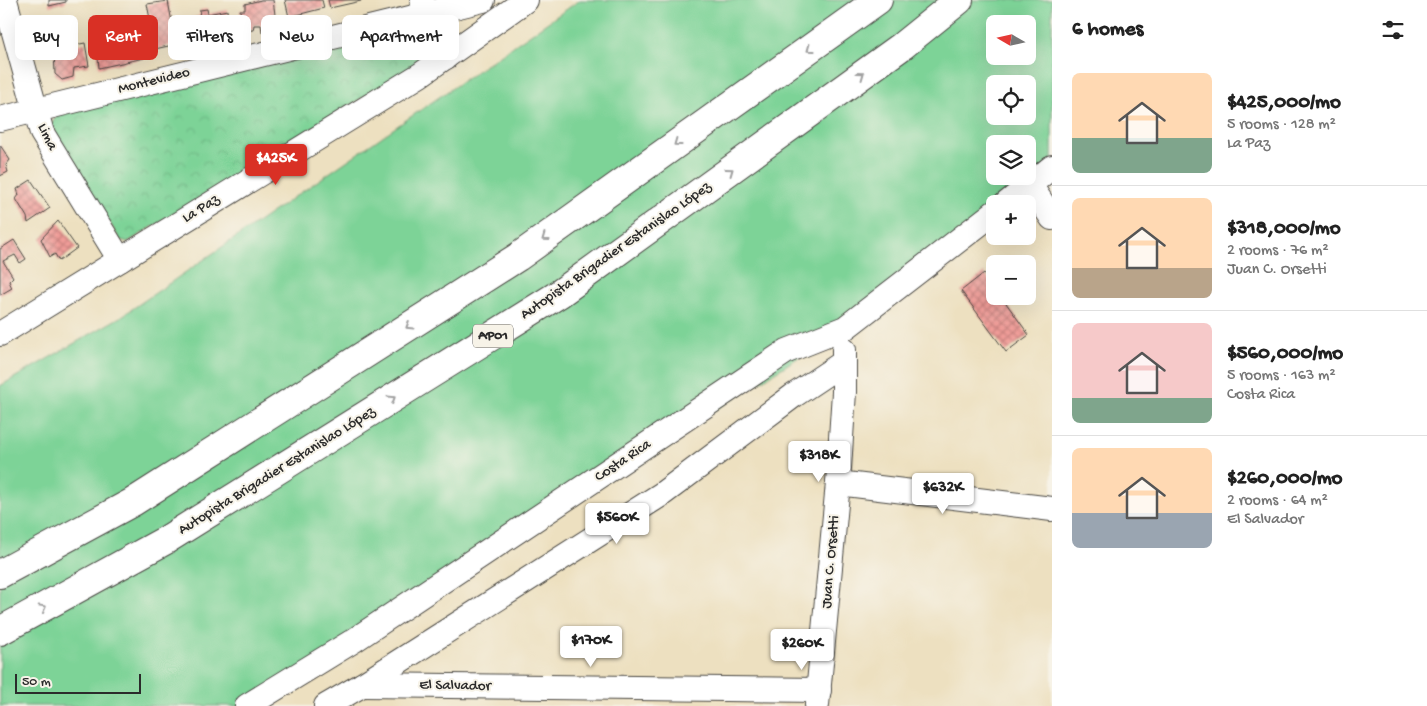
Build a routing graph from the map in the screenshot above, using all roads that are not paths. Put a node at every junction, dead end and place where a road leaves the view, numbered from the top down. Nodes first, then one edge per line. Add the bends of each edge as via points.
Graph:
1 (5, 0) edge
2 (483, 0) edge
3 (526, 0) edge
4 (878, 0) edge
5 (959, 0) edge
6 (424, 7) edge
7 (459, 48) edge
8 (442, 60) edge
9 (35, 111) junction
10 (0, 119) edge
11 (1052, 167) edge
12 (1030, 186) junction
13 (1018, 195) edge
14 (1052, 218) edge
15 (986, 219) edge
16 (120, 260) junction
17 (845, 328) junction
18 (0, 334) edge
19 (844, 362) junction
20 (838, 483) junction
21 (1052, 509) edge
22 (0, 574) edge
23 (0, 631) edge
24 (362, 685) junction
25 (818, 698) edge
26 (247, 706) edge
27 (326, 706) edge

1 - 9 street, Lima
2 - 6 street, Montevideo
3 - 7 street, La Paz
4 -> 22 highway via 518,257 133,502
23 -> 5 highway, Autopista Brigadier Estanislao López / AP01 via 166,540 559,294 902,46
6 - 9 street, Montevideo
8 - 16 street, La Paz
9 - 10 street, Montevideo
9 - 16 street, Lima via 42,133
11 - 12 street
12 - 13 street
12 - 14 street
15 - 17 street, Costa Rica
16 - 18 street, La Paz
17 - 19 street, Juan C. Orsetti
17 - 26 street, Costa Rica via 787,352 353,641
19 - 20 street, Juan C. Orsetti
19 - 24 street via 662,494
20 - 21 street
20 - 25 street, Juan C. Orsetti
24 - 25 street, El Salvador
24 - 27 street

